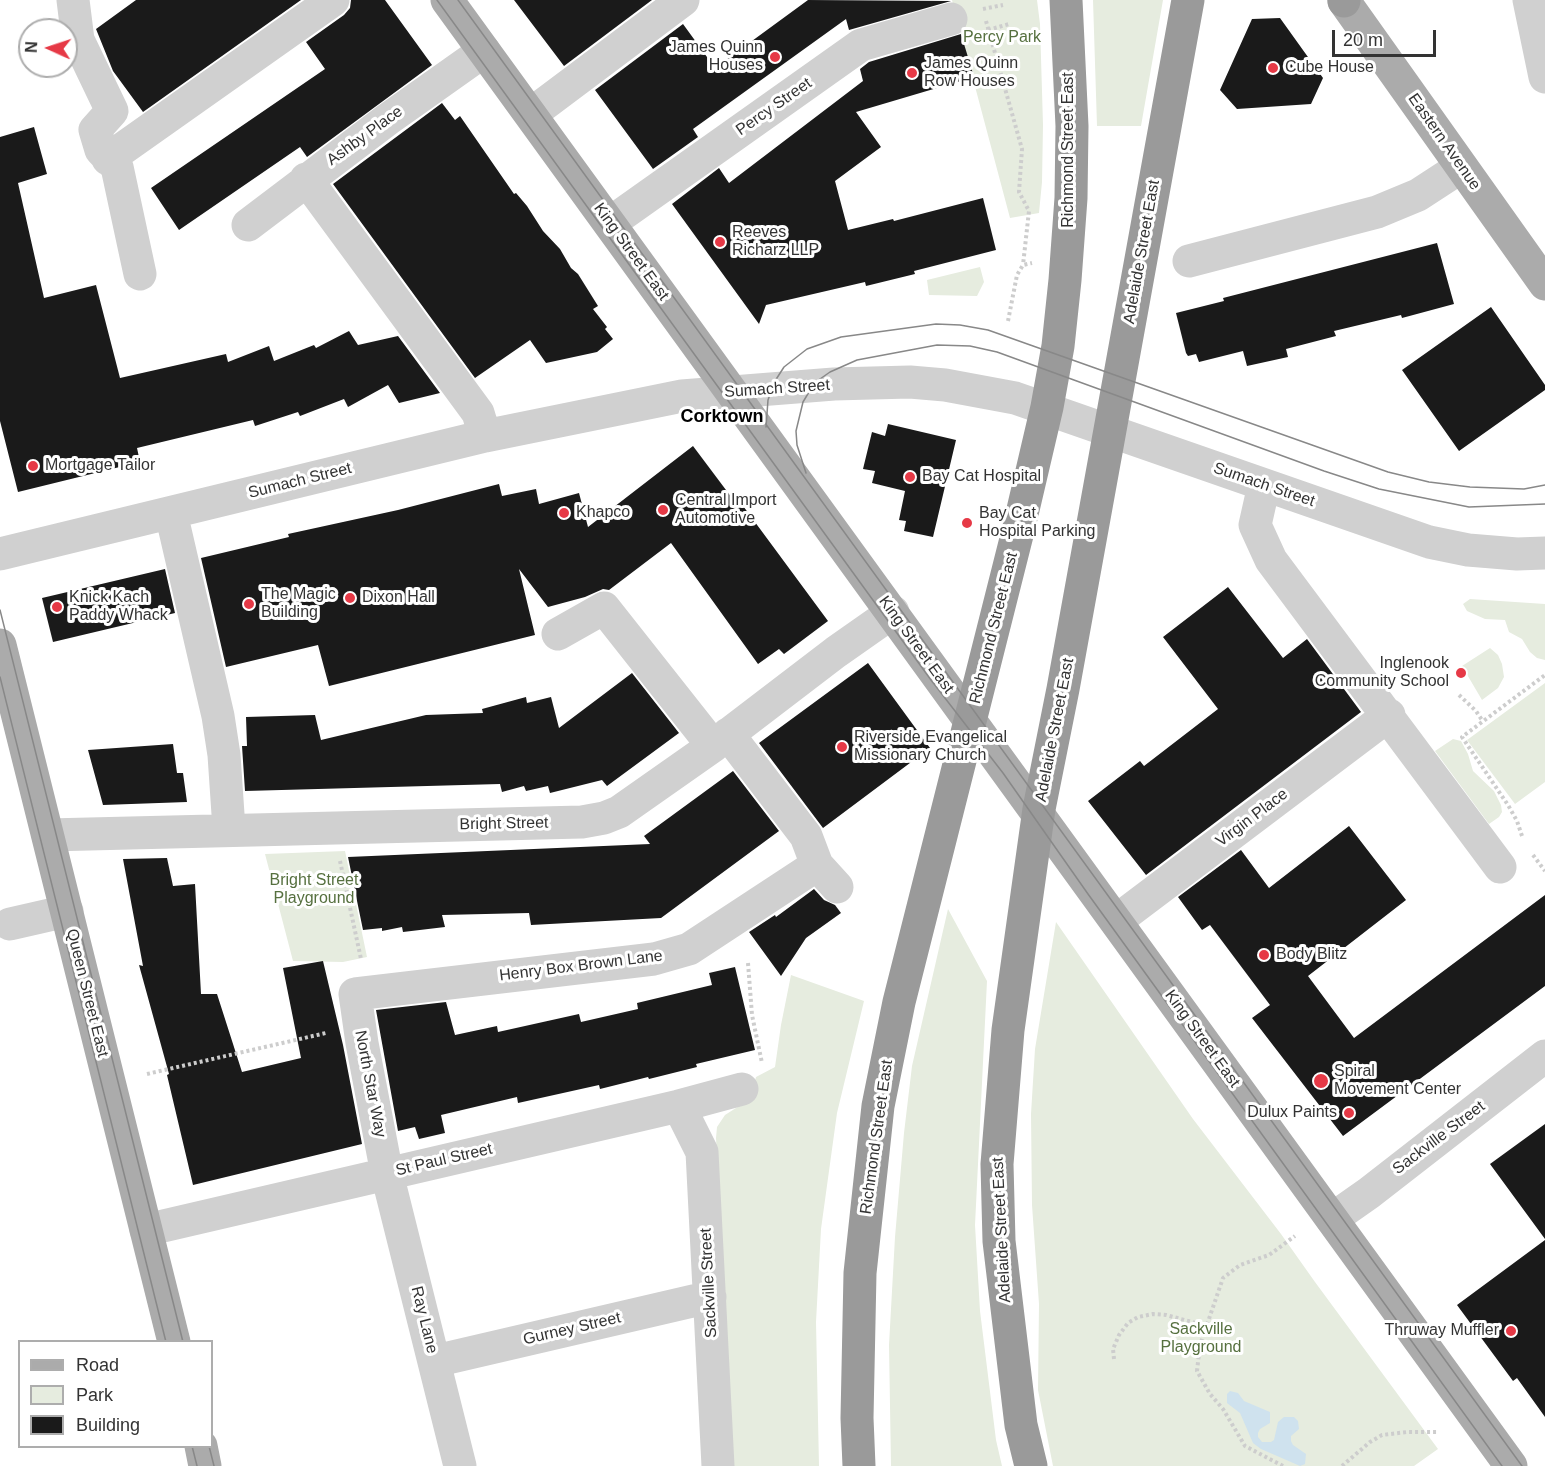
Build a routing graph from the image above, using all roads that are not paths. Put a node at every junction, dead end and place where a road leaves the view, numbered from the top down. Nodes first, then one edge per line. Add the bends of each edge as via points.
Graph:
1 (73, 0) edge
2 (333, 0) edge
3 (447, 0) edge
4 (683, 0) edge
5 (1066, 0) edge
6 (1188, 0) edge
7 (1344, 0) edge
8 (1529, 0) edge
9 (951, 19) road end
10 (484, 51) junction
11 (1545, 77) edge
12 (531, 114) junction
13 (108, 159) junction
14 (1461, 166) junction
15 (306, 179) junction
16 (610, 223) junction
17 (248, 225) dead end
18 (1189, 261) dead end
19 (140, 274) dead end
20 (1545, 284) edge
21 (734, 392) junction
22 (485, 436) junction
23 (1264, 484) junction
24 (171, 513) junction
25 (1545, 553) edge
26 (0, 554) edge
27 (893, 612) junction
28 (558, 634) dead end
29 (0, 645) edge
30 (1389, 715) junction
31 (720, 740) junction
32 (228, 829) junction
33 (48, 835) junction
34 (1500, 867) dead end
35 (67, 911) junction
36 (1116, 921) junction
37 (10, 924) dead end
38 (356, 994) joint
39 (1545, 1056) edge
40 (752, 1077) road end
41 (679, 1106) junction
42 (387, 1174) junction
43 (1332, 1219) junction
44 (146, 1230) junction
45 (710, 1297) junction
46 (174, 1340) edge
47 (435, 1361) junction
48 (202, 1448) edge
49 (206, 1466) edge
50 (460, 1466) edge
51 (718, 1466) edge
52 (859, 1466) edge
53 (1030, 1466) edge
54 (1511, 1466) edge

1 - 13 street via 78,40 112,111 95,130
2 - 13 street
3 - 10 main road, King Street East
4 - 12 street
5 - 52 highway, Richmond Street East via 1071,198 1058,346 1018,531 899,1002 878,1106 861,1262 857,1339
6 - 53 highway, Adelaide Street East via 1039,809 1008,1030 997,1164 999,1241 1021,1425
7 - 14 main road, Eastern Avenue
8 - 11 street
9 - 16 street, Percy Street via 861,45
10 - 12 main road, King Street East
10 - 15 street, Ashby Place
12 - 16 main road, King Street East
13 - 19 street via 117,167
14 - 18 street via 1418,195 1377,212
14 - 20 main road, Eastern Avenue
15 - 17 street, Ashby Place
15 - 22 street via 478,413
16 - 21 main road, King Street East
21 - 22 street, Sumach Street via 682,396
21 - 23 street, Sumach Street via 862,383 945,385 1015,398
21 - 27 main road, King Street East
22 - 24 street, Sumach Street
23 - 25 street, Sumach Street via 1429,542 1468,550
23 - 30 street via 1255,525 1271,560
24 - 26 street, Sumach Street
24 - 32 street via 218,716
27 - 31 street, Bright Street
27 - 36 main road, King Street East
28 - 31 street via 604,608
29 - 33 main road, Queen Street East
30 - 34 street
30 - 36 street, Virgin Place
31 - 32 street, Bright Street via 619,813 582,822
31 - 38 street, Henry Box Brown Lane via 806,836 827,876 689,949 663,957
32 - 33 street, Bright Street
33 - 35 main road, Queen Street East
35 - 37 street
35 - 44 main road, Queen Street East
36 - 43 main road, King Street East
38 - 42 street, North Star Way
39 - 43 street, Sackville Street
40 - 41 street, St Paul Street
41 - 42 street, St Paul Street
41 - 45 street, Sackville Street via 702,1152
42 - 44 street, St Paul Street
42 - 47 street, Ray Lane
43 - 54 main road, King Street East
44 - 46 main road, Queen Street East
45 - 47 street, Gurney Street
45 - 51 street, Sackville Street
47 - 50 street, Ray Lane
48 - 49 main road

